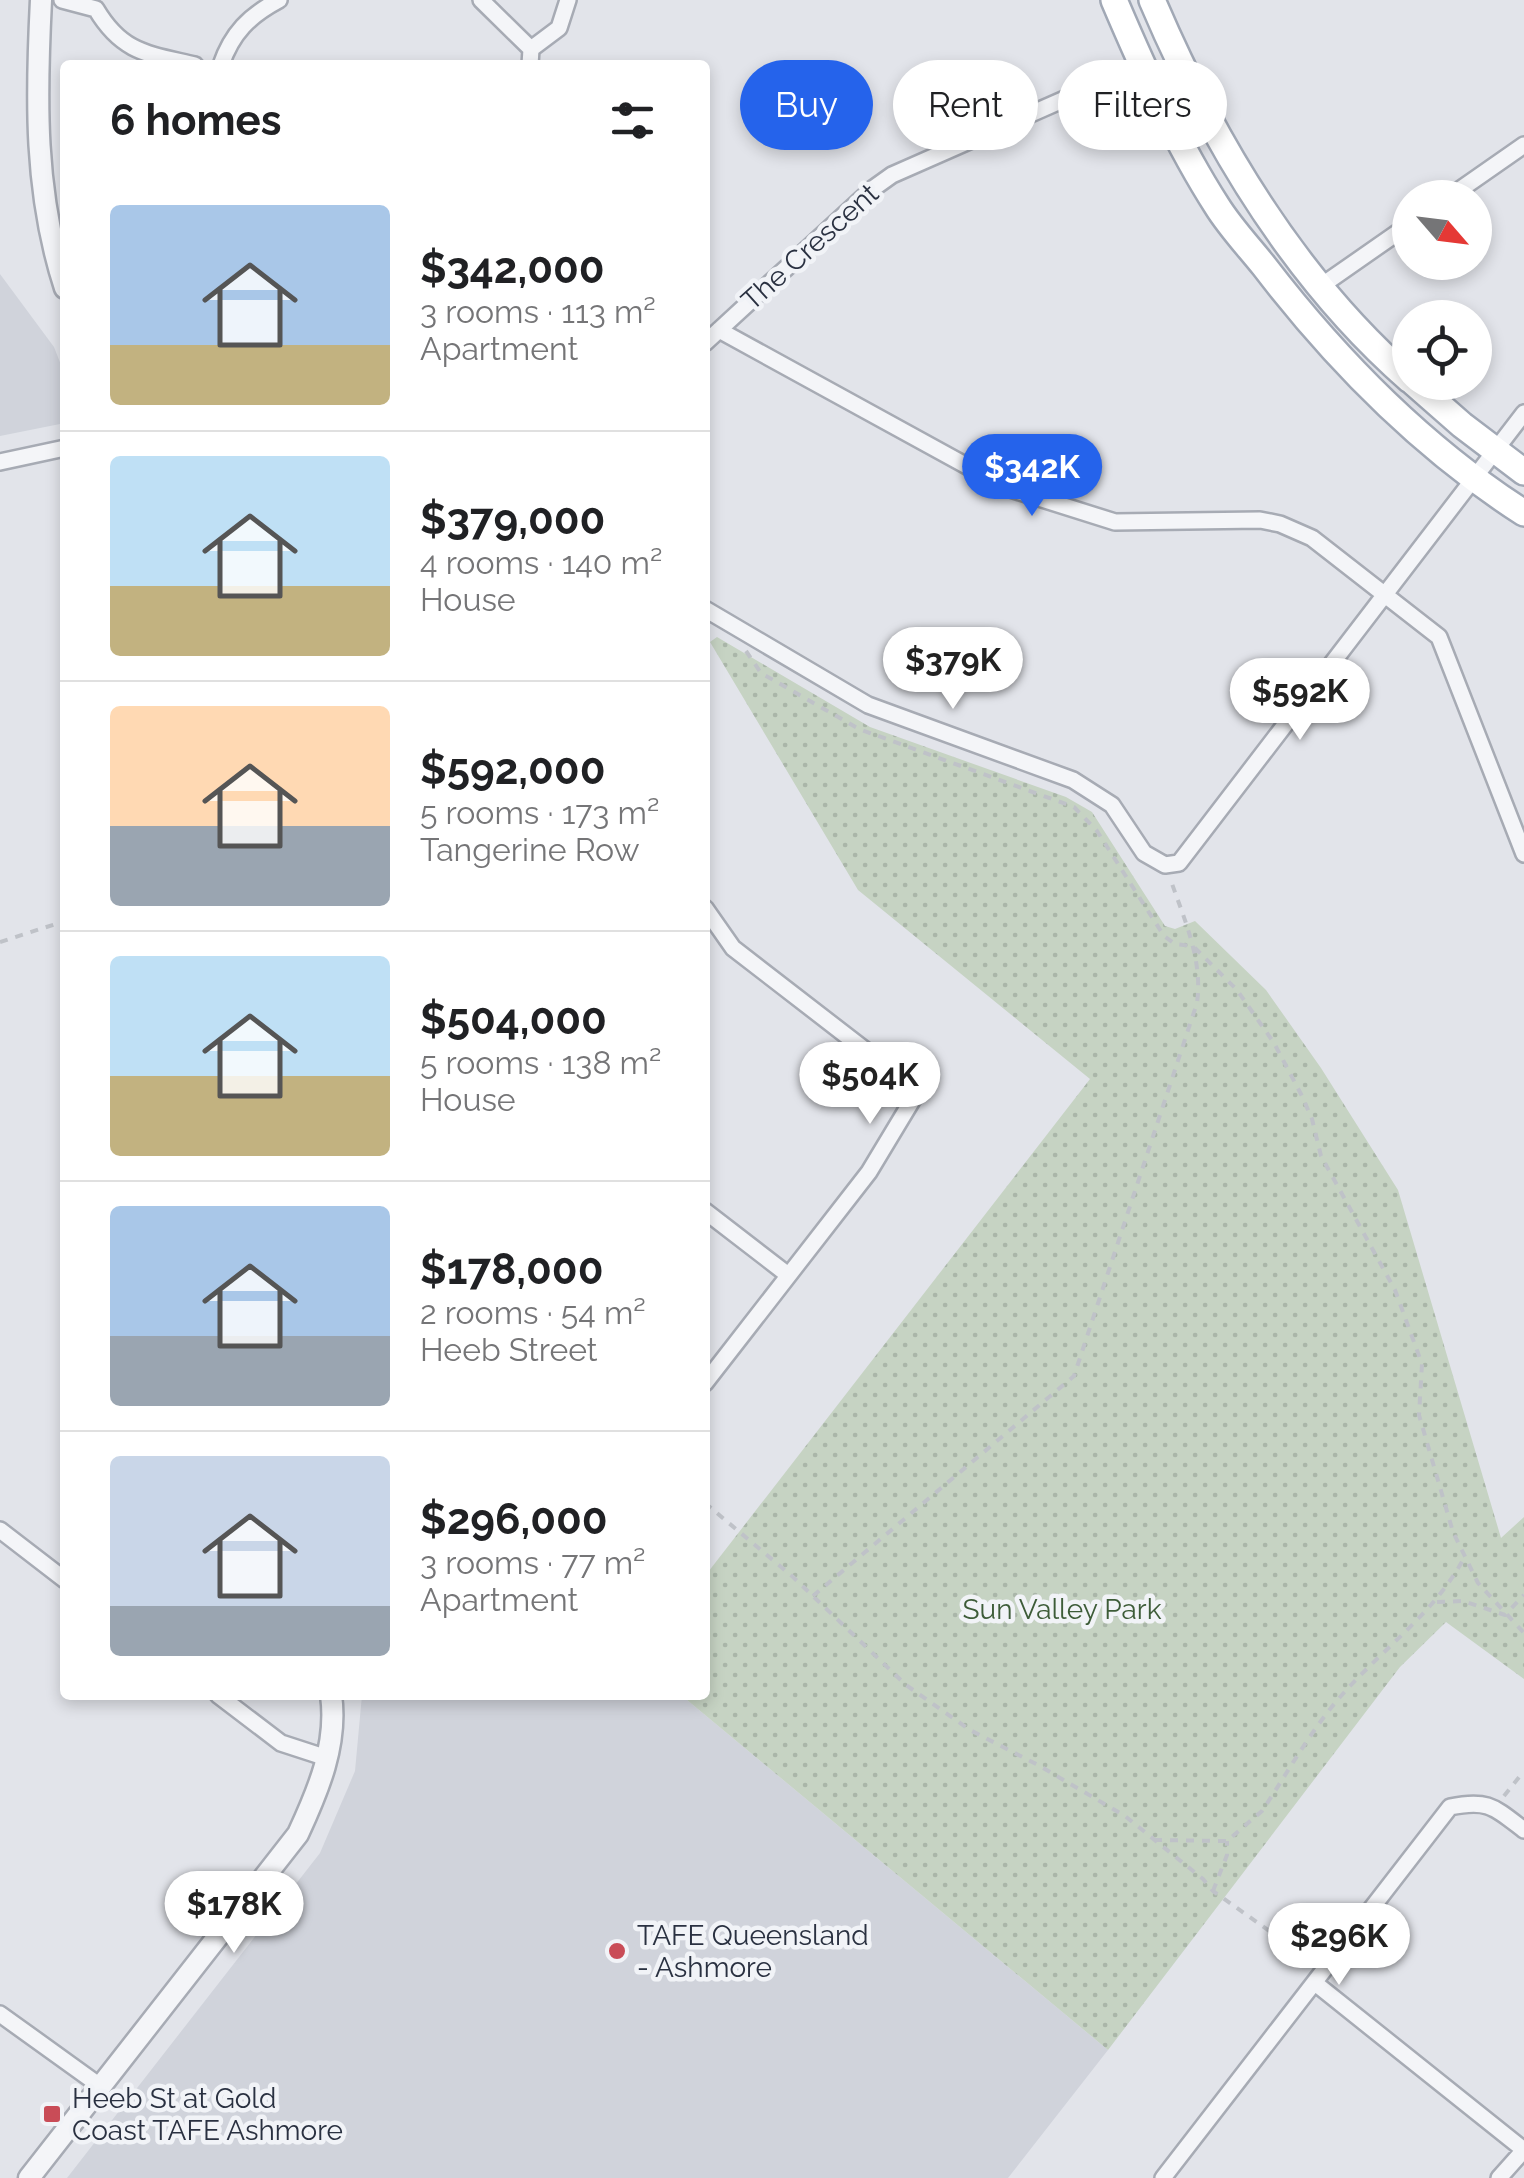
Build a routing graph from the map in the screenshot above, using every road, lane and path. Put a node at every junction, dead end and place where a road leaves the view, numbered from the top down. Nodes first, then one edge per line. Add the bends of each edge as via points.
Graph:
1 (41, 0) edge
2 (62, 0) edge
3 (279, 0) edge
4 (481, 0) edge
5 (568, 0) edge
6 (1114, 0) edge
7 (1152, 0) edge
8 (530, 57) edge
9 (173, 60) edge
10 (223, 60) edge
11 (1140, 60) edge
12 (1058, 102) edge
13 (1524, 145) edge
14 (1187, 150) edge
15 (1474, 180) edge
16 (1392, 236) edge
17 (60, 269) edge
18 (1320, 286) junction
19 (719, 330) junction
20 (710, 338) edge
21 (1392, 361) edge
22 (1434, 400) edge
23 (1524, 413) edge
24 (60, 449) edge
25 (1496, 451) junction
26 (0, 462) edge
27 (1524, 472) edge
28 (1474, 478) junction
29 (1524, 513) edge
30 (1386, 595) junction
31 (710, 612) edge
32 (734, 626) junction
33 (1524, 854) edge
34 (1172, 864) junction
35 (710, 915) edge
36 (60, 923) edge
37 (0, 942) edge
38 (1193, 946) junction
39 (710, 1215) edge
40 (788, 1274) junction
41 (710, 1376) edge
42 (710, 1507) edge
43 (0, 1530) edge
44 (1464, 1558) junction
45 (60, 1576) edge
46 (1524, 1595) edge
47 (813, 1596) junction
48 (1438, 1602) junction
49 (1505, 1615) junction
50 (1524, 1634) edge
51 (225, 1700) edge
52 (331, 1700) edge
53 (327, 1758) junction
54 (1524, 1771) edge
55 (1496, 1808) junction
56 (1524, 1830) edge
57 (1154, 1840) junction
58 (1226, 1840) junction
59 (1213, 1891) junction
60 (1320, 1976) junction
61 (0, 2014) edge
62 (100, 2086) junction
63 (1524, 2150) edge
64 (29, 2178) edge
65 (1162, 2178) edge
66 (1498, 2178) edge

1 - 17 street via 39,152
2 - 9 street via 96,9 111,34 142,53
3 - 10 street via 230,38
4 - 8 street
5 - 8 street via 559,28
6 - 11 main road
7 - 18 main road via 1229,156
12 - 19 street, The Crescent via 892,175
13 - 15 street
14 - 28 main road via 1217,206 1290,301 1379,398
16 - 18 street
18 - 21 main road
19 - 20 street, The Crescent
19 - 30 street via 1007,488 1115,522 1280,524 1312,538
22 - 25 main road
23 - 25 street
24 - 26 street
25 - 27 main road
25 - 28 street
28 - 29 main road
28 - 30 street
30 - 33 street via 1439,636
30 - 34 street
31 - 32 street
32 - 34 street via 868,704 1073,780 1112,806 1144,854
32 - 38 path via 729,634 761,672 859,729 1074,807 1098,831 1164,936
34 - 38 path
35 - 40 street via 734,948 916,1094 869,1172
36 - 37 path
38 - 44 path via 1238,990 1274,1044 1312,1120 1320,1156 1395,1290 1422,1364 1419,1415 1429,1454
38 - 47 path via 1197,1004 1074,1376
39 - 40 street
40 - 41 street
42 - 47 path
43 - 45 street
44 - 48 path
44 - 49 path
46 - 49 path
47 - 57 path via 906,1685
48 - 49 path via 1463,1600
48 - 58 path via 1340,1696 1262,1810
49 - 50 path
51 - 53 street via 281,1742
52 - 53 street
53 - 62 street via 298,1834
54 - 55 path
55 - 56 street
55 - 60 street via 1478,1801 1450,1807
57 - 58 path
57 - 59 path
58 - 59 path
59 - 60 path
60 - 63 street
60 - 65 street
61 - 62 street
62 - 64 street
63 - 66 street

